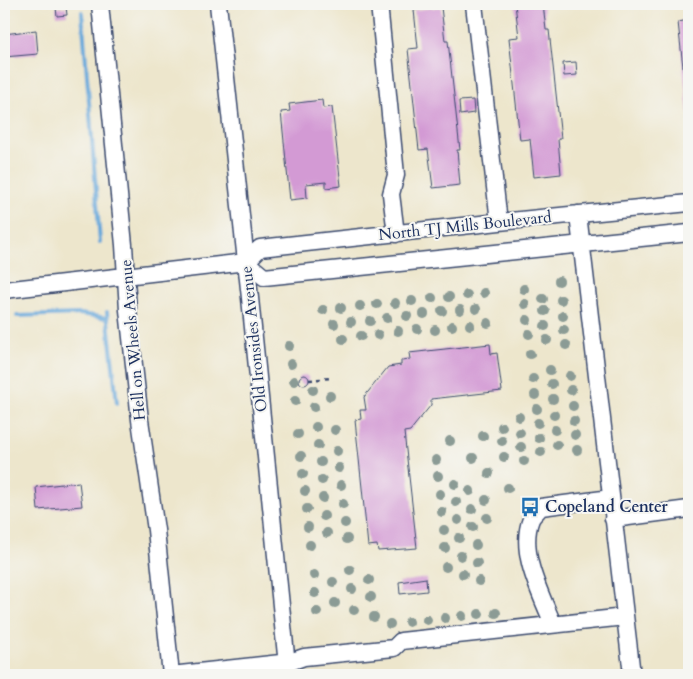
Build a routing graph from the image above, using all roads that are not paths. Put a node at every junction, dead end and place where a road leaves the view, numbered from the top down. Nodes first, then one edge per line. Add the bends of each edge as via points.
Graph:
1 (100, 4) edge
2 (218, 4) edge
3 (380, 4) edge
4 (474, 4) edge
5 (689, 203) edge
6 (578, 214) junction
7 (499, 222) junction
8 (689, 232) edge
9 (396, 234) junction
10 (582, 244) junction
11 (246, 262) junction
12 (126, 276) junction
13 (4, 290) edge
14 (611, 498) junction
15 (689, 509) edge
16 (613, 519) junction
17 (625, 617) junction
18 (553, 624) junction
19 (287, 669) edge
20 (171, 675) edge
21 (632, 675) edge

1 - 12 street, Hell on Wheels Avenue
2 - 11 street, Old Ironsides Avenue
3 - 9 street via 396,175 391,194
4 - 7 street
5 - 6 street, North TJ Mills Boulevard
6 - 7 street, North TJ Mills Boulevard
6 - 10 street
7 - 9 street, North TJ Mills Boulevard
8 - 10 street, North TJ Mills Boulevard
9 - 11 street, North TJ Mills Boulevard via 260,248
10 - 11 street, North TJ Mills Boulevard via 264,277
10 - 14 street
11 - 12 street
11 - 19 street, Old Ironsides Avenue
12 - 13 street
12 - 20 street, Hell on Wheels Avenue
14 - 16 street
14 - 18 street via 541,507 531,518 526,542 534,578
15 - 16 street
16 - 17 street
17 - 18 street
17 - 21 street
18 - 19 street via 401,641 394,648 304,657
19 - 20 street

